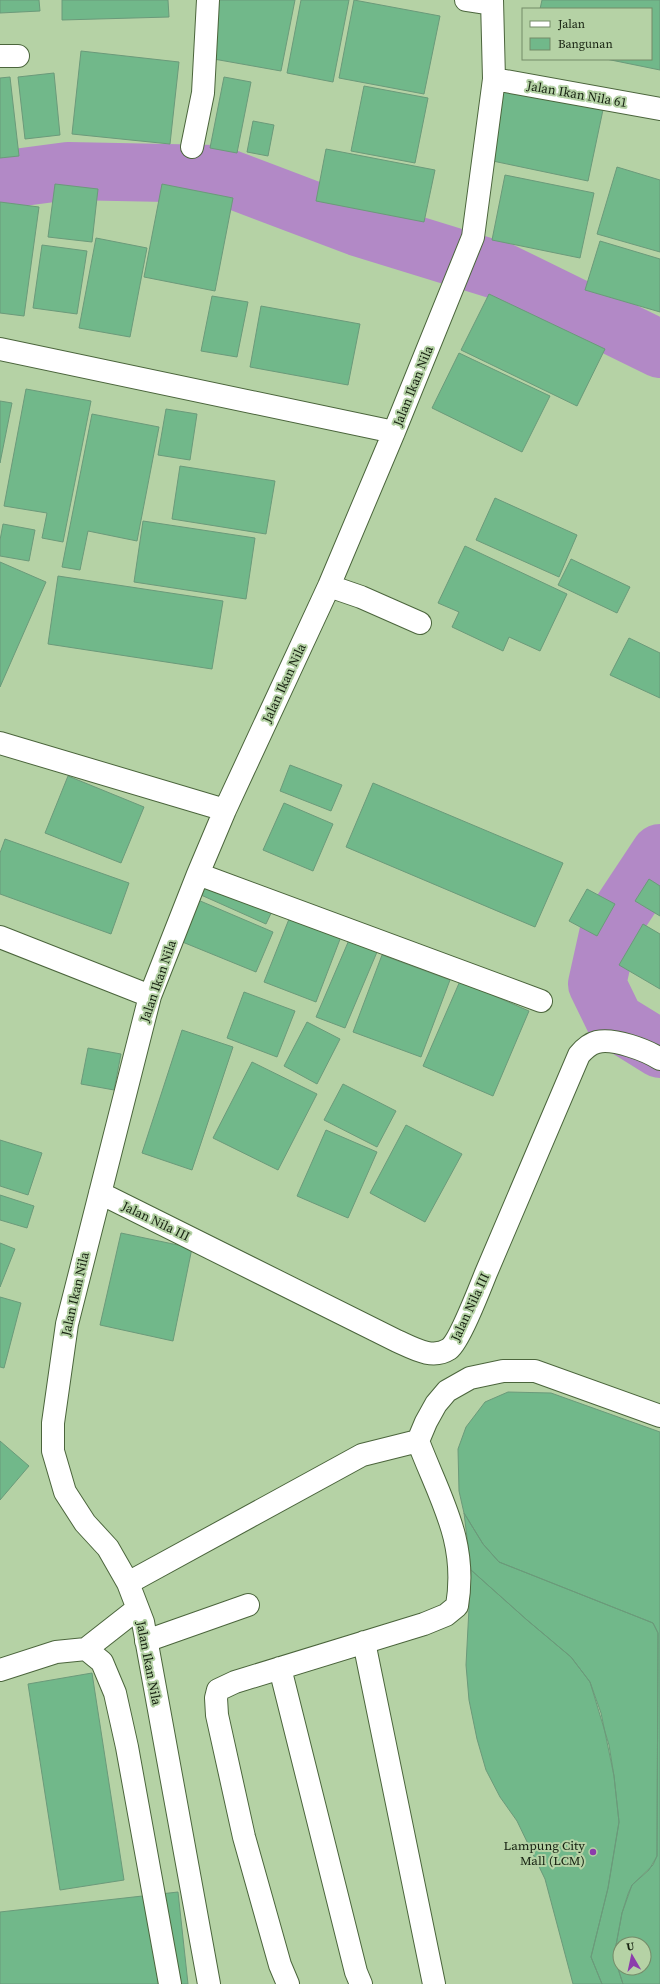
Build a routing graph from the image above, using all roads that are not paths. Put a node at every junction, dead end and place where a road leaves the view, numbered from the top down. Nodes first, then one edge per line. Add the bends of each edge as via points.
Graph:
1 (208, 0) edge
2 (466, 0) edge
3 (492, 2) edge
4 (494, 79) junction
5 (660, 109) edge
6 (192, 147) dead end
7 (0, 349) edge
8 (394, 432) junction
9 (328, 586) junction
10 (420, 623) dead end
11 (0, 743) edge
12 (225, 810) junction
13 (198, 874) junction
14 (0, 937) edge
15 (150, 996) junction
16 (541, 1001) dead end
17 (660, 1059) edge
18 (100, 1193) junction
19 (660, 1416) edge
20 (418, 1441) junction
21 (128, 1583) junction
22 (248, 1605) dead end
23 (137, 1609) junction
24 (146, 1641) junction
25 (364, 1642) junction
26 (86, 1649) junction
27 (280, 1668) junction
28 (0, 1670) edge
29 (170, 1984) edge
30 (209, 1984) edge
31 (288, 1984) edge
32 (361, 1984) edge
33 (434, 1984) edge

1 - 6 street via 203,93
2 - 3 street
3 - 4 street, Jalan Ikan Nila
4 - 5 street, Jalan Ikan Nila 61
4 - 8 street, Jalan Ikan Nila via 473,237
7 - 8 street
8 - 9 street, Jalan Ikan Nila
9 - 10 street via 361,597
9 - 12 street, Jalan Ikan Nila
11 - 12 street
12 - 13 street, Jalan Ikan Nila
13 - 15 street, Jalan Ikan Nila
13 - 16 street
14 - 15 street
15 - 18 street, Jalan Ikan Nila
17 - 18 street, Jalan Nila III via 644,1050 605,1041 587,1046 579,1054 476,1296 450,1348 442,1353 419,1351
18 - 21 street, Jalan Ikan Nila via 67,1324 53,1423 53,1451 65,1492 85,1524 108,1548
19 - 20 street via 535,1371 504,1371 470,1378 447,1391 436,1404
20 - 21 street via 362,1455
20 - 25 street via 454,1531 460,1564 457,1606 446,1615 424,1624
21 - 23 street, Jalan Ikan Nila
22 - 24 street
23 - 24 street, Jalan Ikan Nila
23 - 26 street
24 - 30 street, Jalan Ikan Nila
25 - 27 street
25 - 33 street
26 - 28 street via 56,1652
26 - 29 street via 102,1662 115,1693
27 - 31 street via 224,1687 218,1690 216,1698 220,1735 244,1837 280,1965
27 - 32 street

